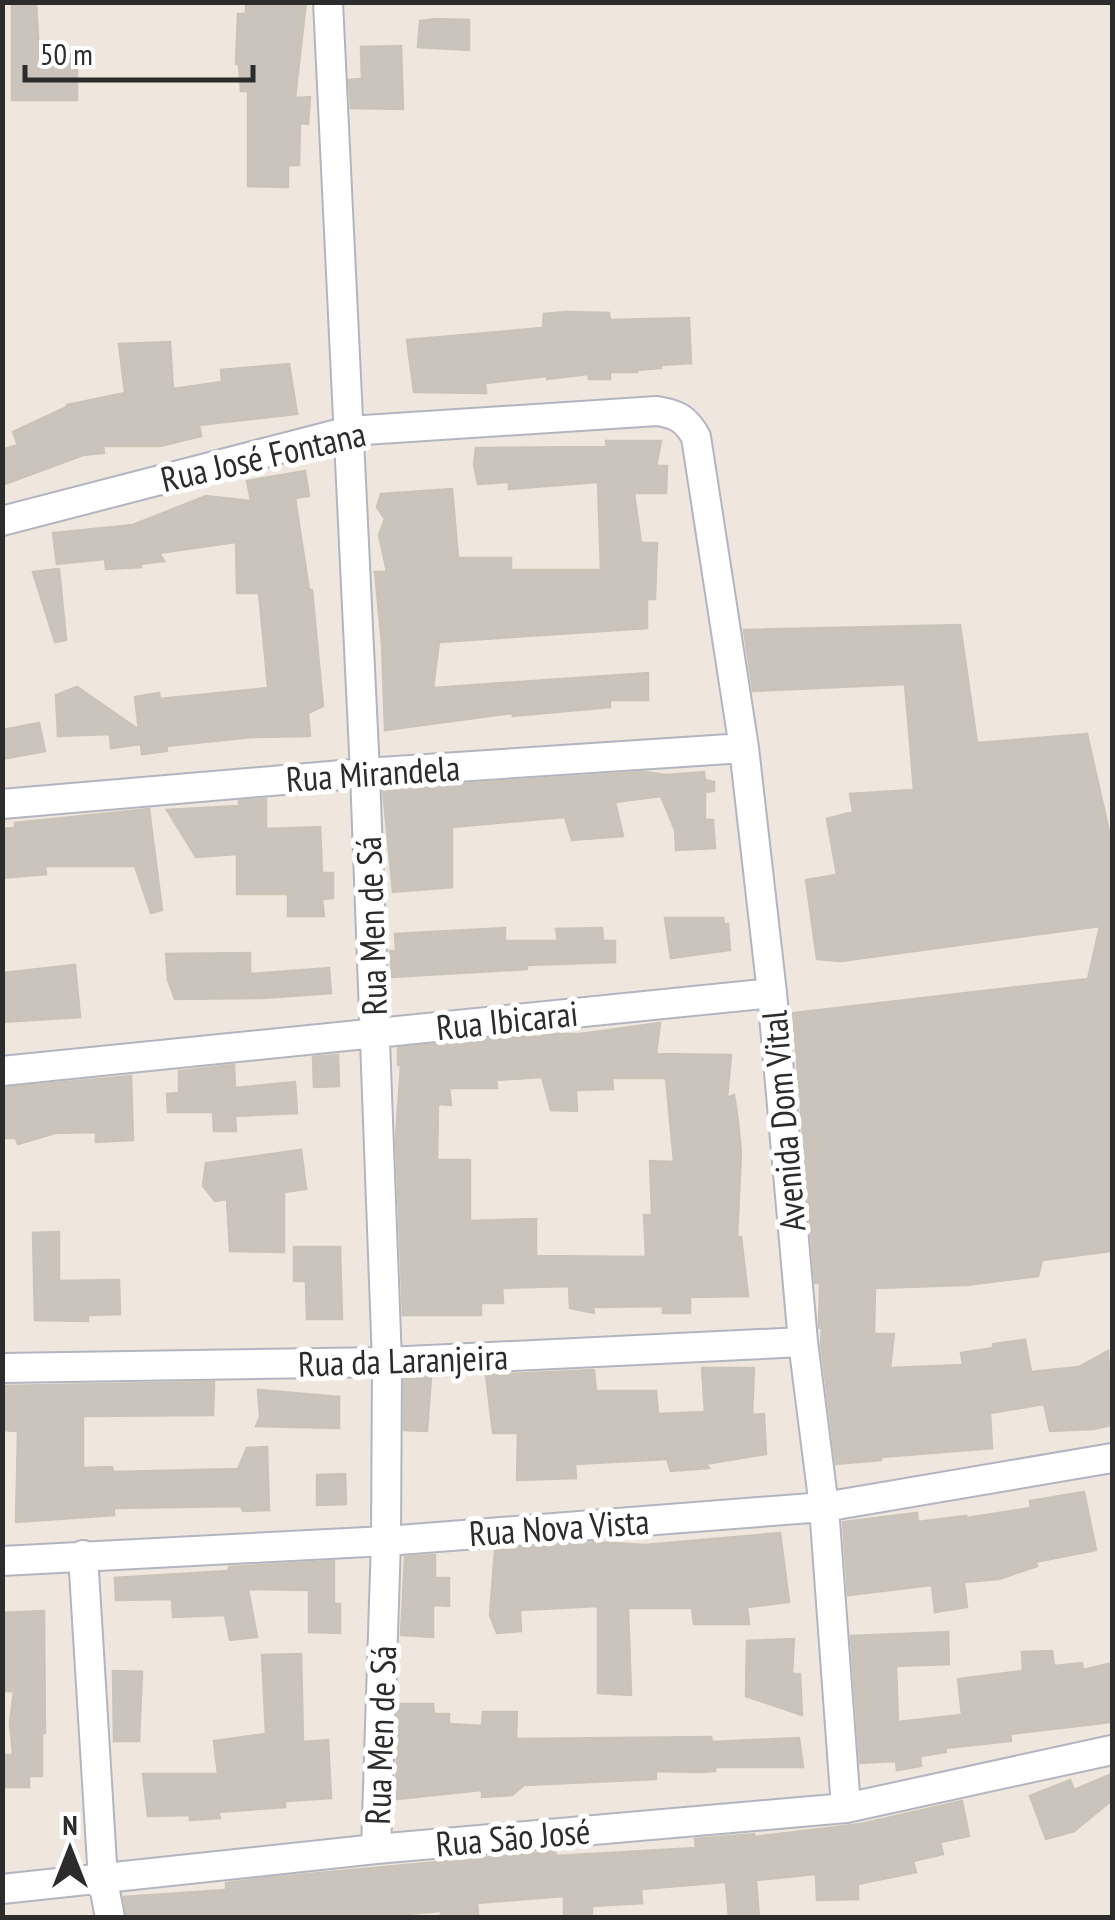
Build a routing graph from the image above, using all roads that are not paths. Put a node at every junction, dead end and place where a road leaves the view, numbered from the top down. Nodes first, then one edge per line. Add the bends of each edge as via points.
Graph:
1 (328, 2) edge
2 (349, 431) junction
3 (696, 438) joint
4 (2, 521) edge
5 (744, 748) junction
6 (365, 773) junction
7 (2, 804) edge
8 (772, 993) junction
9 (374, 1034) junction
10 (2, 1070) edge
11 (803, 1342) junction
12 (386, 1362) junction
13 (2, 1368) edge
14 (1112, 1458) edge
15 (824, 1506) junction
16 (386, 1541) junction
17 (83, 1555) junction
18 (2, 1561) edge
19 (1112, 1750) edge
20 (846, 1808) junction
21 (376, 1849) junction
22 (103, 1880) junction
23 (2, 1890) edge
24 (110, 1918) edge

1 - 2 street, Rua Men de Sá
2 - 3 street, Rua José Fontana via 657,412 677,414
2 - 4 street, Rua José Fontana
2 - 6 street, Rua Men de Sá
3 - 5 street, Avenida Dom Vital
5 - 6 street, Rua Mirandela
5 - 8 street, Avenida Dom Vital
6 - 7 street, Rua Mirandela
6 - 9 street, Rua Men de Sá
8 - 9 street, Rua Ibicarai
8 - 11 street, Avenida Dom Vital
9 - 10 street, Rua Ibicarai
9 - 12 street, Rua Men de Sá
11 - 12 street, Rua da Laranjeira
11 - 15 street, Avenida Dom Vital
12 - 13 street, Rua da Laranjeira
12 - 16 street, Rua Men de Sá
14 - 15 street, Rua Nova Vista
15 - 16 street, Rua Nova Vista
15 - 20 street, Avenida Dom Vital
16 - 17 street, Rua Nova Vista
16 - 21 street, Rua Men de Sá
17 - 18 street, Rua Nova Vista
17 - 22 street
19 - 20 street, Rua São José
20 - 21 street, Rua São José
21 - 22 street, Rua São José
22 - 23 street, Rua São José
22 - 24 street

